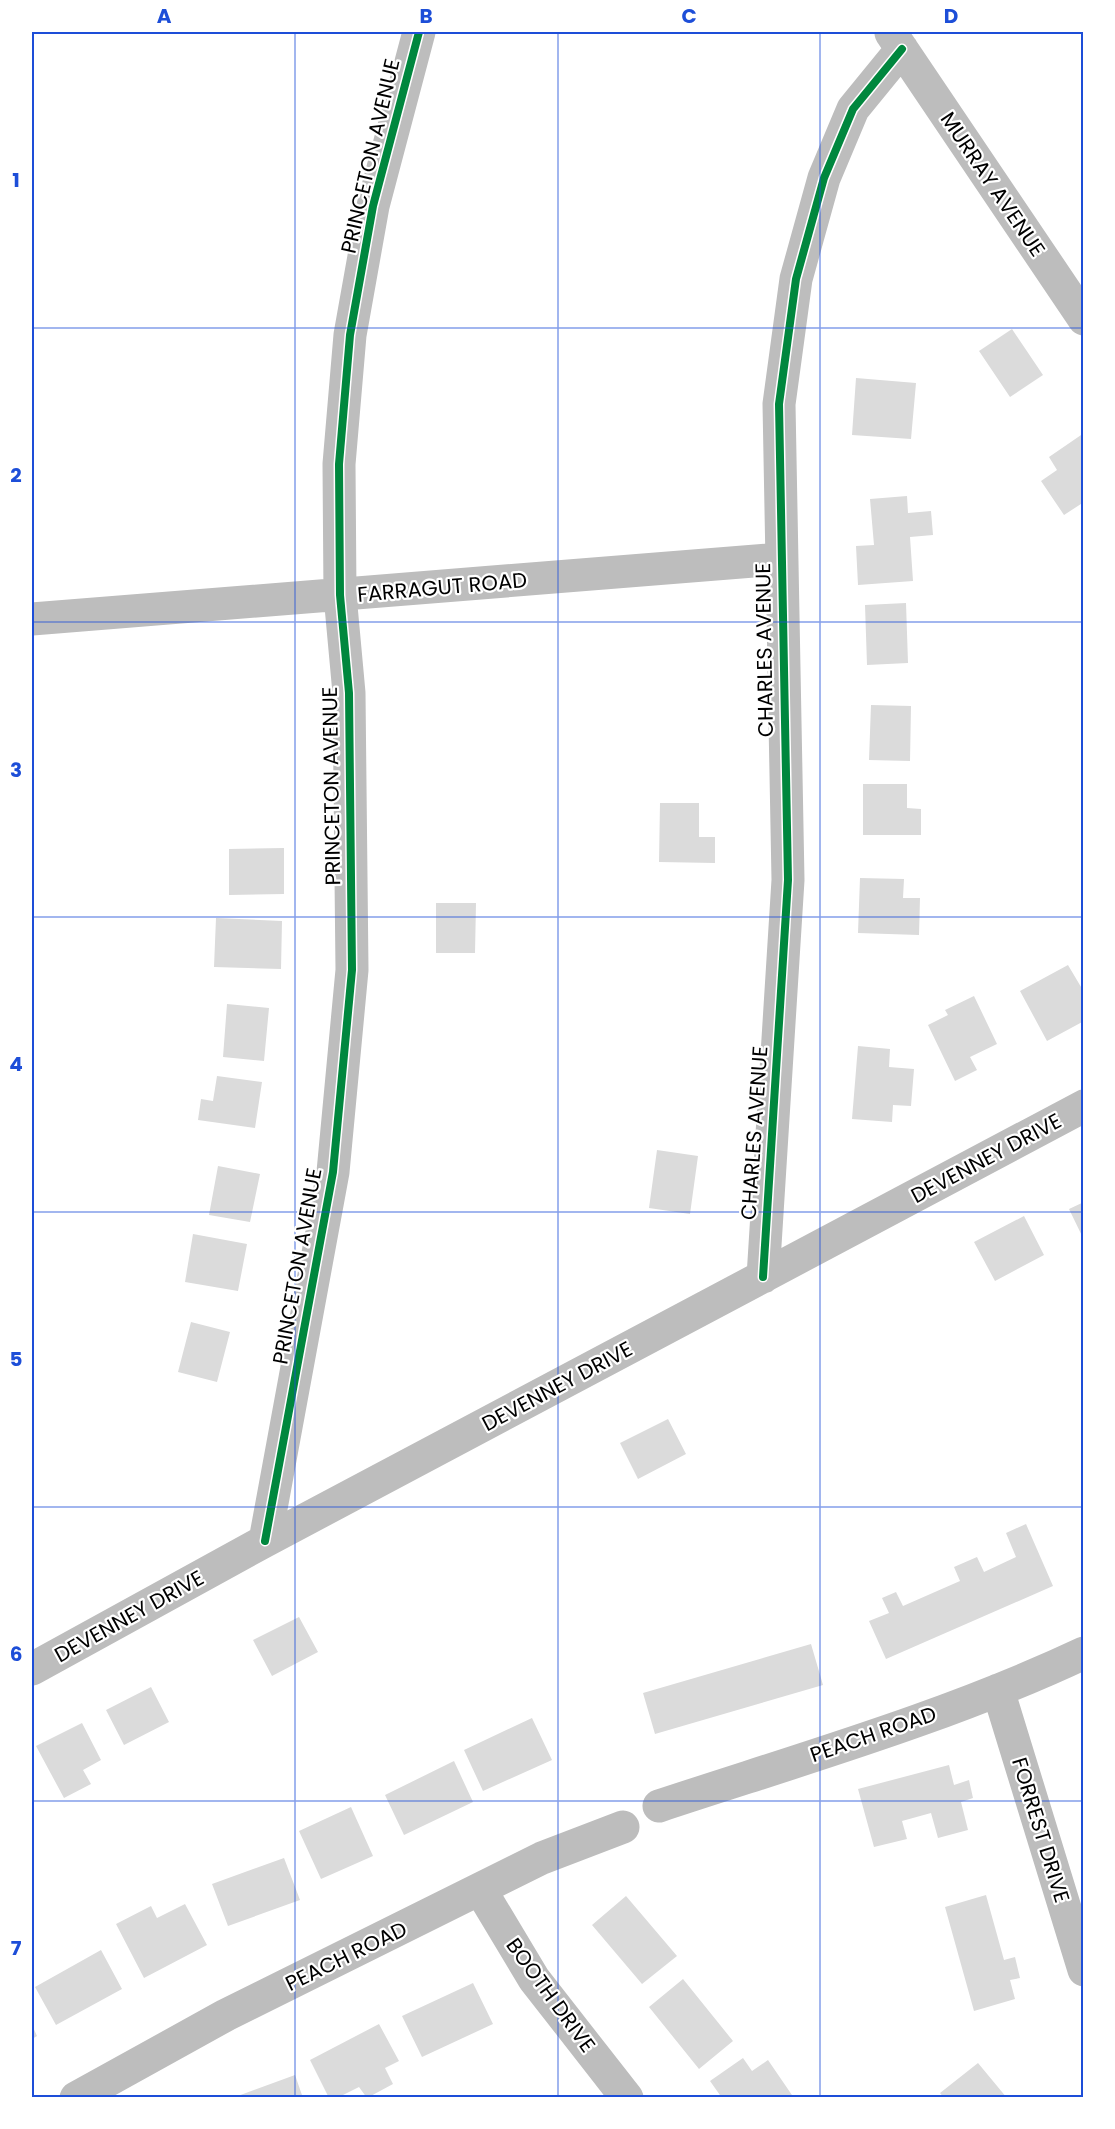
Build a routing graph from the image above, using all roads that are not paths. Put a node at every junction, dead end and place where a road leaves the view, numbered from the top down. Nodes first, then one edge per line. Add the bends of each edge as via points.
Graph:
1 (419, 32) edge
2 (896, 40) edge
3 (1083, 319) edge
4 (780, 559) junction
5 (340, 595) junction
6 (32, 619) edge
7 (1083, 1106) edge
8 (763, 1277) junction
9 (265, 1541) junction
10 (1083, 1653) edge
11 (32, 1670) edge
12 (998, 1690) junction
13 (659, 1806) dead end
14 (623, 1827) dead end
15 (480, 1889) junction
16 (1083, 1970) edge
17 (76, 2097) edge
18 (627, 2097) edge

1 - 5 street, PRINCETON AVENUE via 373,206 350,335 339,464
2 - 3 street, MURRAY AVENUE
2 - 4 street, CHARLES AVENUE via 853,109 824,178 795,279 779,404
4 - 5 street, FARRAGUT ROAD
4 - 8 street, CHARLES AVENUE via 788,880
5 - 6 street, FARRAGUT ROAD
5 - 9 street, PRINCETON AVENUE via 349,693 352,970 333,1172
7 - 8 street, DEVENNEY DRIVE
8 - 9 street, DEVENNEY DRIVE
9 - 11 street, DEVENNEY DRIVE
10 - 12 street, PEACH ROAD
12 - 13 street, PEACH ROAD
12 - 16 street, FORREST DRIVE
14 - 15 street, PEACH ROAD via 542,1858
15 - 17 street, PEACH ROAD via 226,2015
15 - 18 street, BOOTH DRIVE via 534,1979

